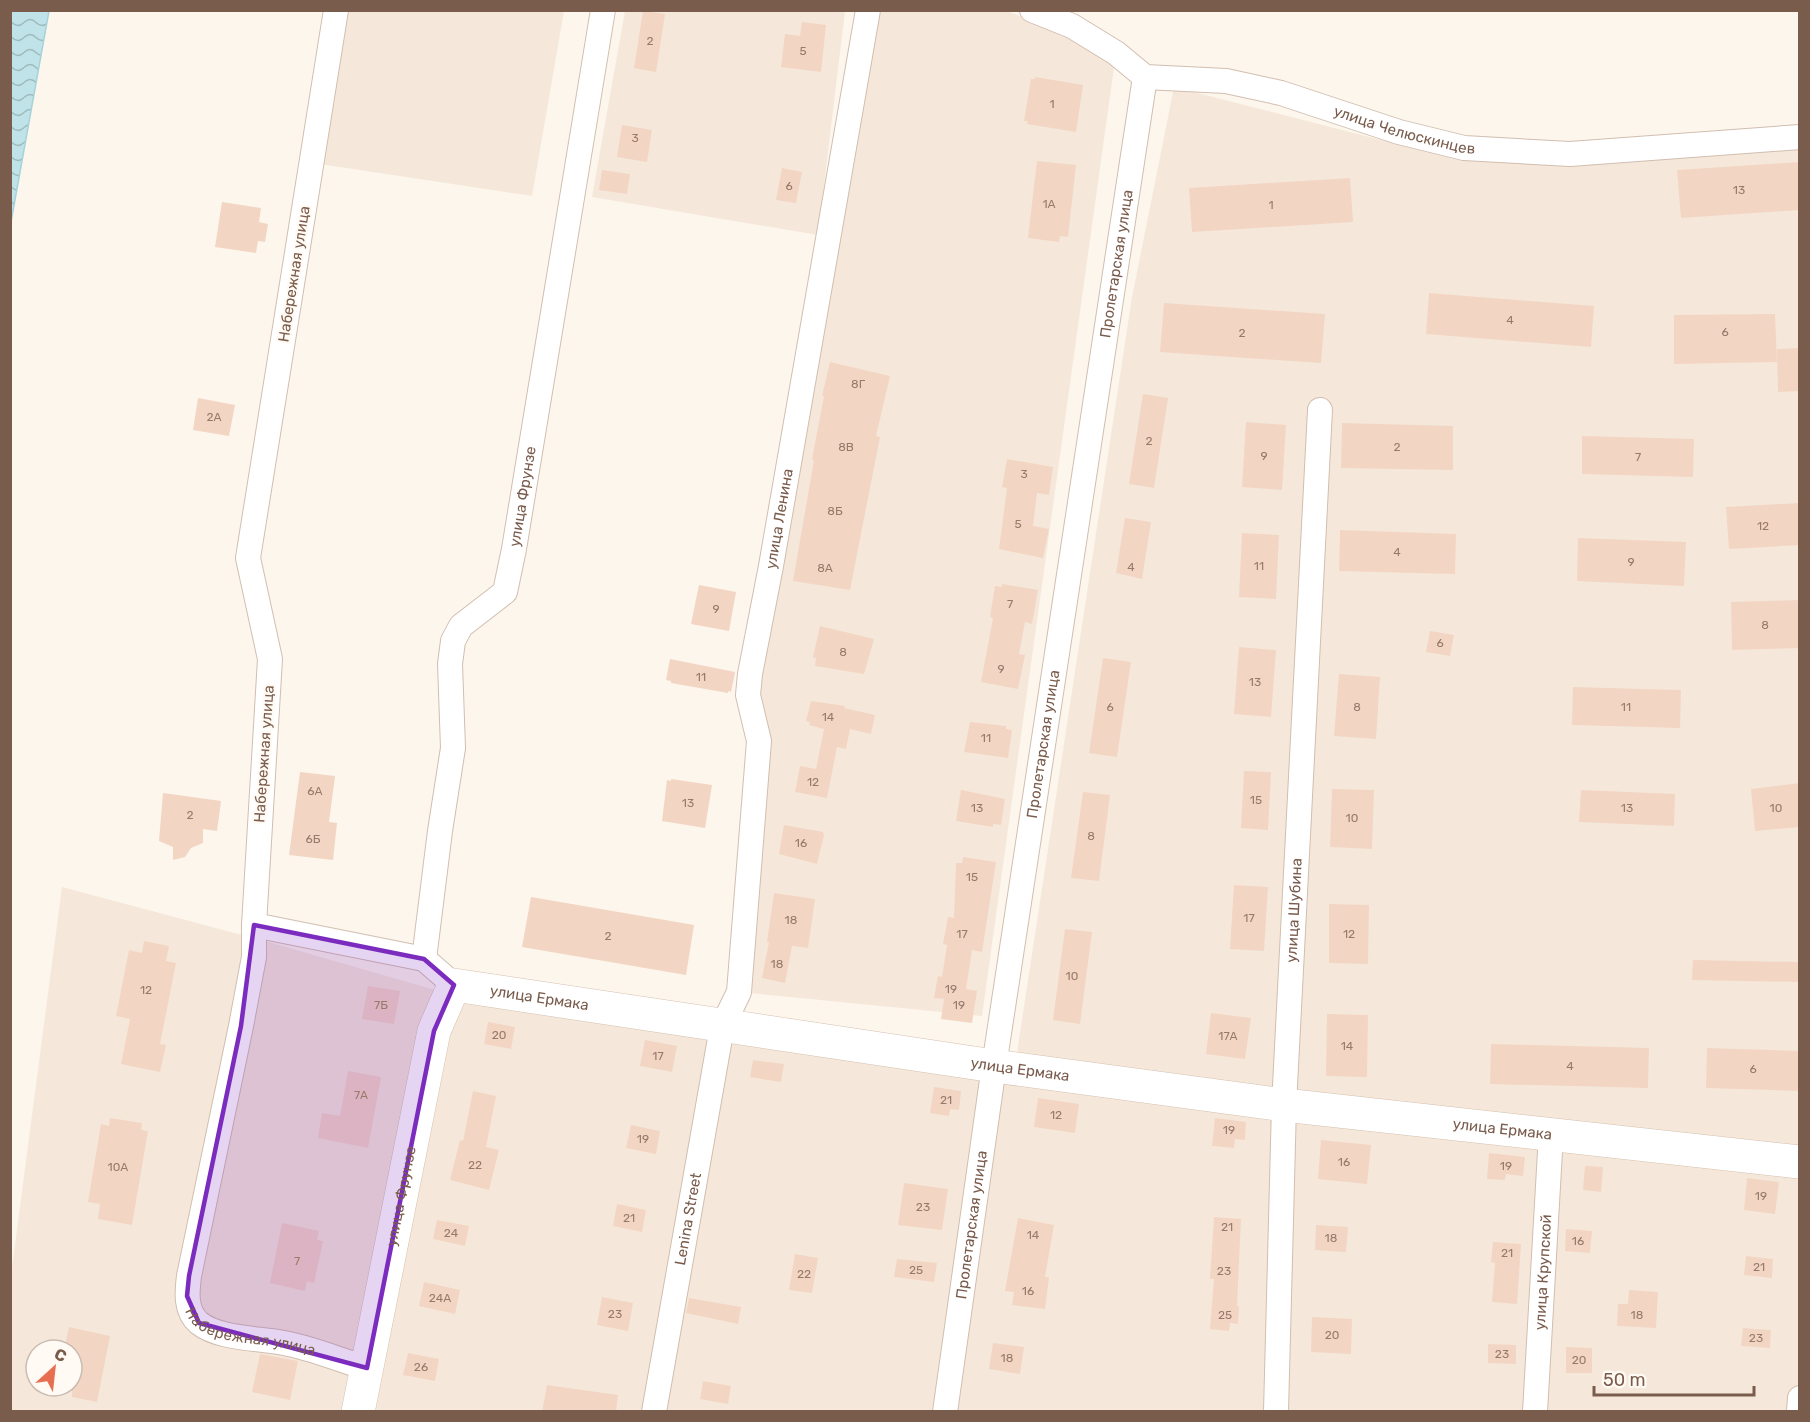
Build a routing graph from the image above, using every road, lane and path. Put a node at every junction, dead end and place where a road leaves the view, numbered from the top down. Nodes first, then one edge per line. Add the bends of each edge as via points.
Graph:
1 (336, 10) edge
2 (603, 10) edge
3 (868, 10) edge
4 (1032, 10) edge
5 (1145, 77) junction
6 (1800, 137) edge
7 (1320, 410) dead end
8 (254, 925) junction
9 (424, 959) junction
10 (454, 985) junction
11 (722, 1027) junction
12 (994, 1066) junction
13 (1284, 1105) junction
14 (1551, 1134) junction
15 (1800, 1162) edge
16 (367, 1368) junction
17 (1800, 1398) edge
18 (358, 1412) edge
19 (654, 1412) edge
20 (945, 1412) edge
21 (1276, 1412) edge
22 (1535, 1412) edge
23 (1799, 1412) edge

1 - 8 street, Набережная улица via 248,558 270,659
2 - 9 street, улица Фрунзе via 505,592 461,626 453,641 453,748
3 - 11 street, улица Ленина via 750,674 748,695 759,741 755,795 739,992
4 - 5 street via 1072,26 1116,53
5 - 6 street, улица Челюскинцев via 1226,81 1281,93 1399,132 1464,148 1570,154
5 - 12 street, Пролетарская улица
7 - 13 street, улица Шубина
8 - 9 street
8 - 16 street, Набережная улица via 254,957 242,1026 189,1276 190,1311 200,1323 216,1330 284,1343
9 - 10 street
10 - 11 street, улица Ермака
10 - 16 street, улица Фрунзе via 434,1031
11 - 12 street, улица Ермака
11 - 19 street, Lenina Street
12 - 13 street, улица Ермака
12 - 20 street, Пролетарская улица
13 - 14 street, улица Ермака
13 - 21 street, улица Шубина
14 - 15 street, улица Ермака
14 - 22 street, улица Крупской
16 - 18 street, улица Фрунзе
17 - 23 street

